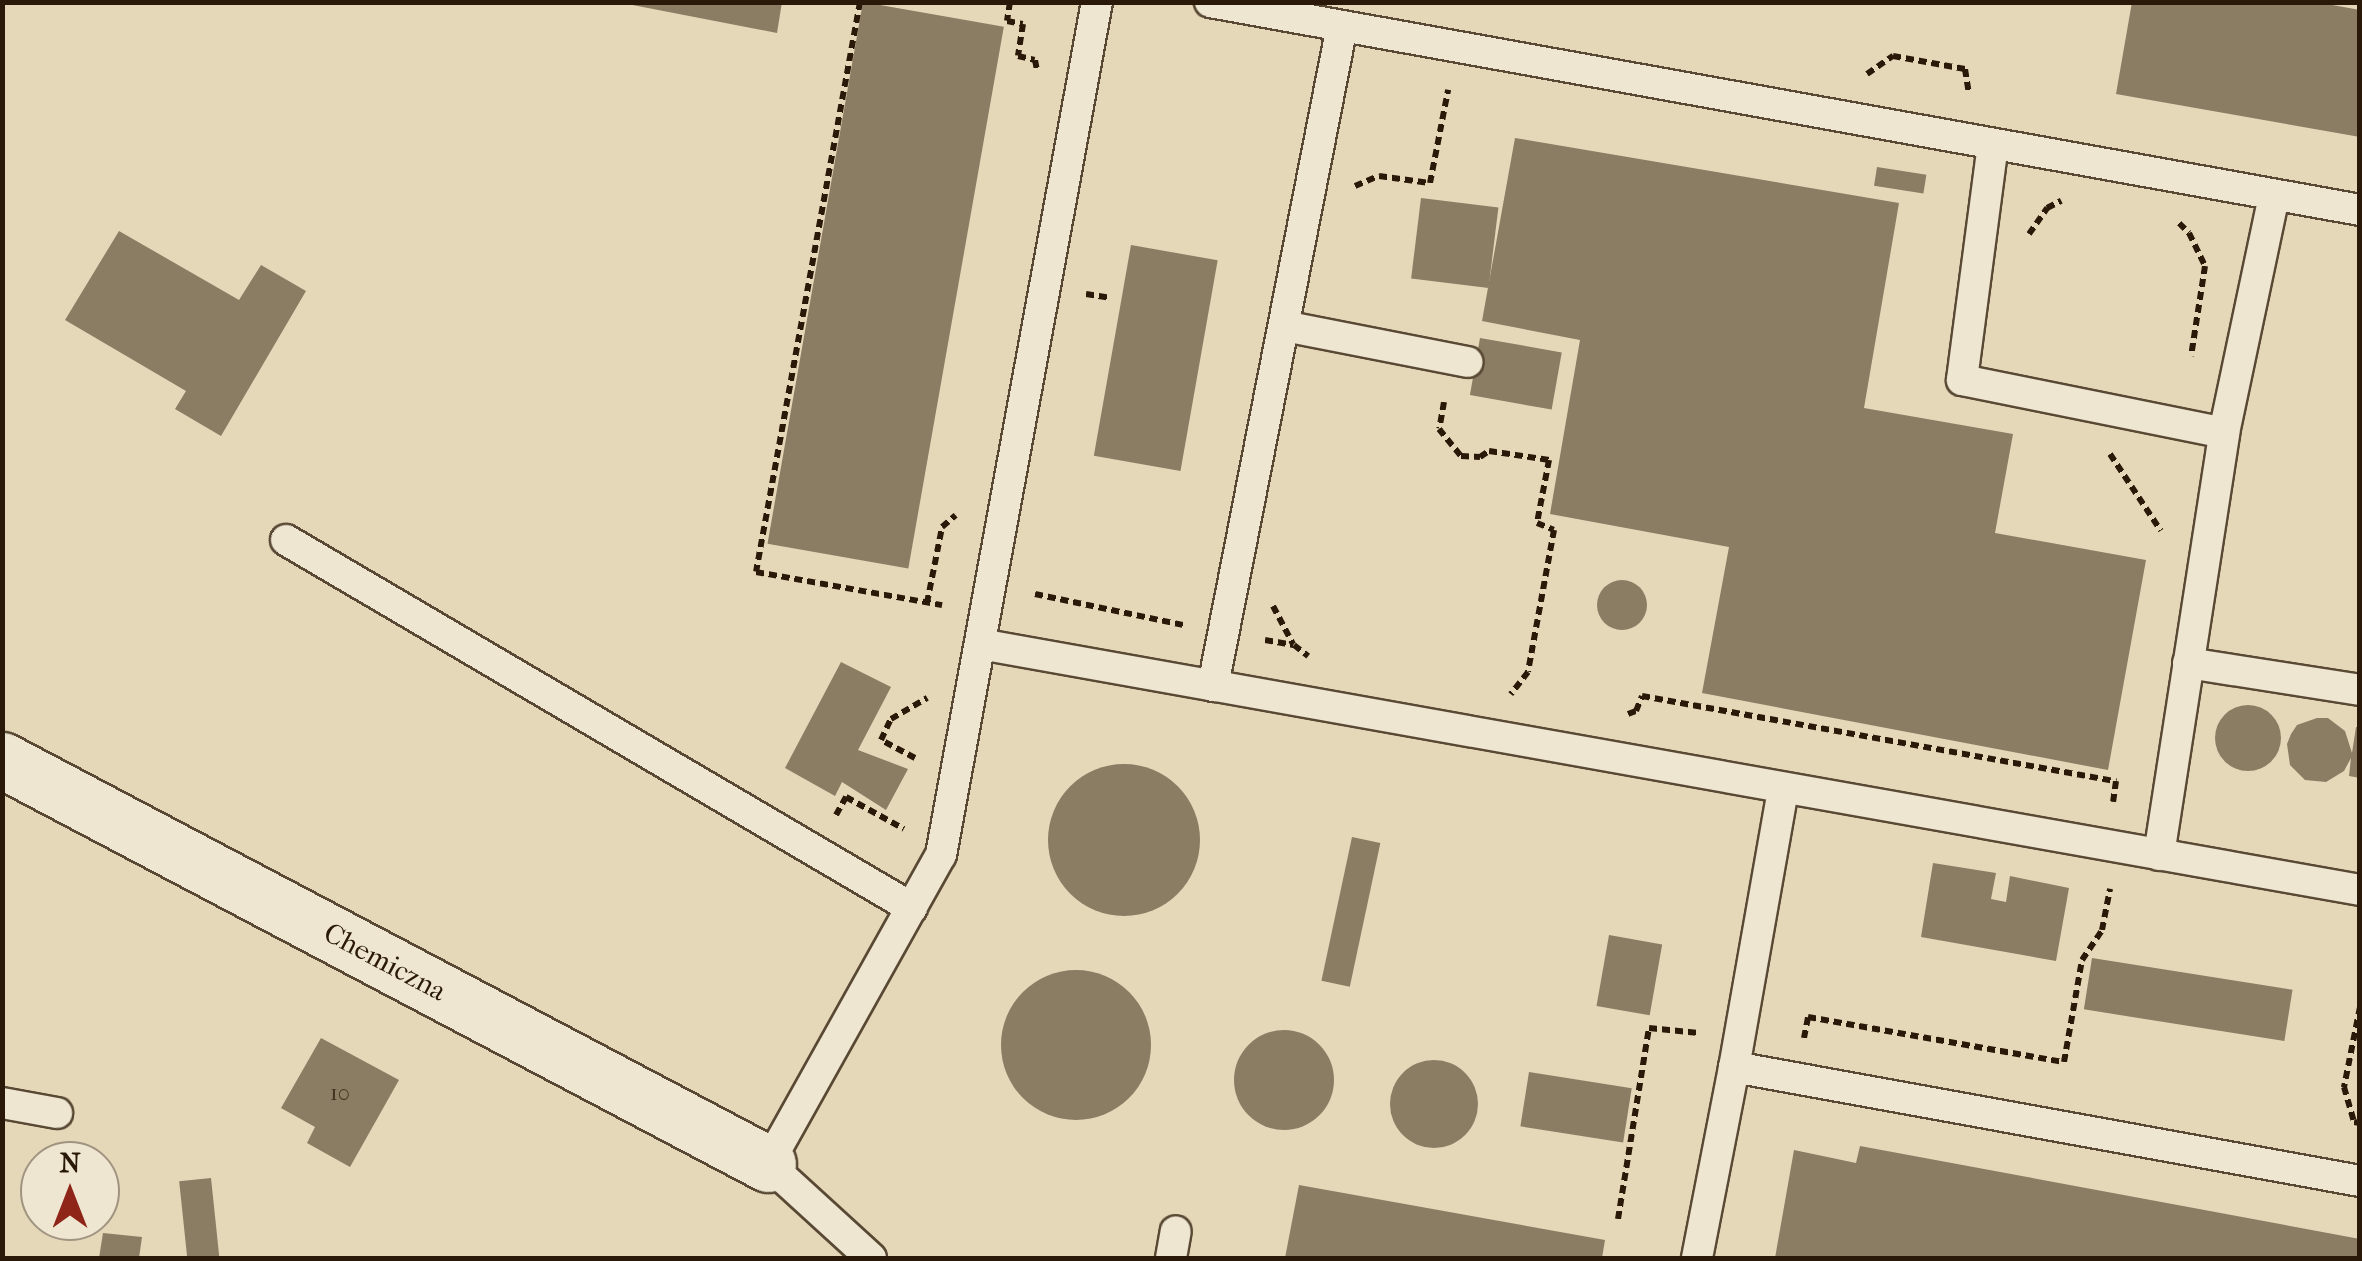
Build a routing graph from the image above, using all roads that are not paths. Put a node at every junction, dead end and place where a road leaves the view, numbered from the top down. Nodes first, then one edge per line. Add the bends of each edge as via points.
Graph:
1 (1097, 2) edge
2 (1210, 2) edge
3 (1342, 26) junction
4 (1993, 144) junction
5 (2274, 195) junction
6 (2360, 210) edge
7 (1284, 326) junction
8 (1468, 362) dead end
9 (2224, 433) junction
10 (286, 540) dead end
11 (980, 644) junction
12 (2188, 663) junction
13 (1213, 686) junction
14 (2360, 690) edge
15 (2, 760) edge
16 (1783, 790) junction
17 (2158, 855) junction
18 (2360, 890) edge
19 (912, 908) junction
20 (1736, 1052) junction
21 (2, 1104) edge
22 (57, 1113) dead end
23 (768, 1164) junction
24 (2360, 1182) edge
25 (871, 1258) edge
26 (1696, 1258) edge

1 - 11 lane
2 - 3 lane
3 - 4 lane
3 - 7 lane
4 - 5 lane
4 - 9 lane via 1962,380
5 - 6 lane
5 - 9 lane
7 - 8 lane
7 - 13 lane
9 - 12 lane
10 - 19 lane
11 - 13 lane
11 - 19 lane via 942,855
12 - 14 lane
12 - 17 lane
13 - 16 lane
15 - 23 street, Chemiczna
16 - 17 lane
16 - 20 lane
17 - 18 lane
19 - 23 lane
20 - 24 lane
20 - 26 lane
21 - 22 lane
23 - 25 lane

